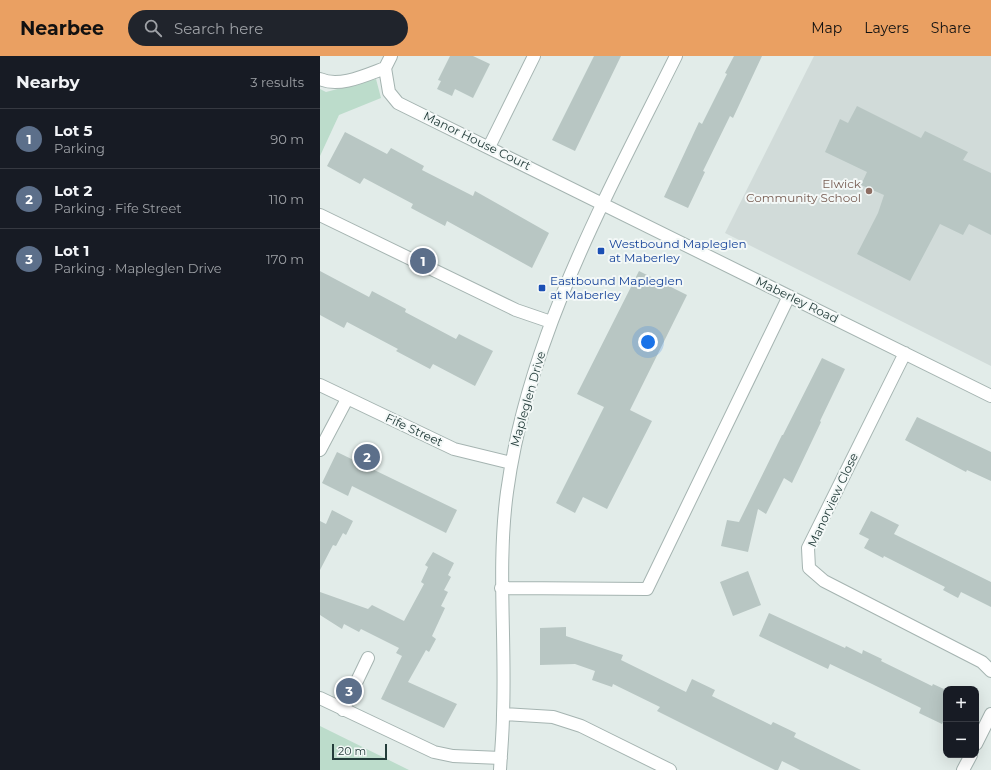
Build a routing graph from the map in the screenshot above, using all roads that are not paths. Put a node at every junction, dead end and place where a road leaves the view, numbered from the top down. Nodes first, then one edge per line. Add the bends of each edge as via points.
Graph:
1 (391, 56) edge
2 (534, 56) edge
3 (676, 56) edge
4 (385, 68) junction
5 (320, 79) edge
6 (489, 146) junction
7 (602, 203) junction
8 (320, 215) edge
9 (789, 296) junction
10 (551, 322) junction
11 (904, 353) junction
12 (320, 385) edge
13 (991, 396) edge
14 (347, 399) junction
15 (320, 450) edge
16 (511, 463) junction
17 (501, 588) junction
18 (368, 658) dead end
19 (991, 671) edge
20 (320, 698) edge
21 (343, 710) junction
22 (503, 714) junction
23 (991, 714) edge
24 (979, 738) edge
25 (969, 758) edge
26 (500, 764) edge
27 (670, 770) edge
28 (963, 770) edge

1 - 4 street
2 - 6 street
3 - 7 street, Mapleglen Drive
4 - 5 street via 357,78 328,82
4 - 6 street, Manor House Court via 389,92 398,103
6 - 7 street, Manor House Court
7 - 9 street, Maberley Road
7 - 10 street, Mapleglen Drive
8 - 10 street via 516,310
9 - 11 street, Maberley Road
9 - 17 street via 647,589
10 - 16 street, Mapleglen Drive
11 - 13 street, Maberley Road
11 - 19 street, Manorview Close via 808,548 809,568 824,581 982,662
12 - 14 street, Fife Street
14 - 15 street
14 - 16 street, Fife Street via 454,448
16 - 17 street, Mapleglen Drive via 506,494
17 - 22 street, Mapleglen Drive
18 - 21 street
20 - 21 street
21 - 26 street via 434,752
22 - 26 street, Mapleglen Drive
22 - 27 street via 553,718 581,726
23 - 24 street
25 - 28 street

